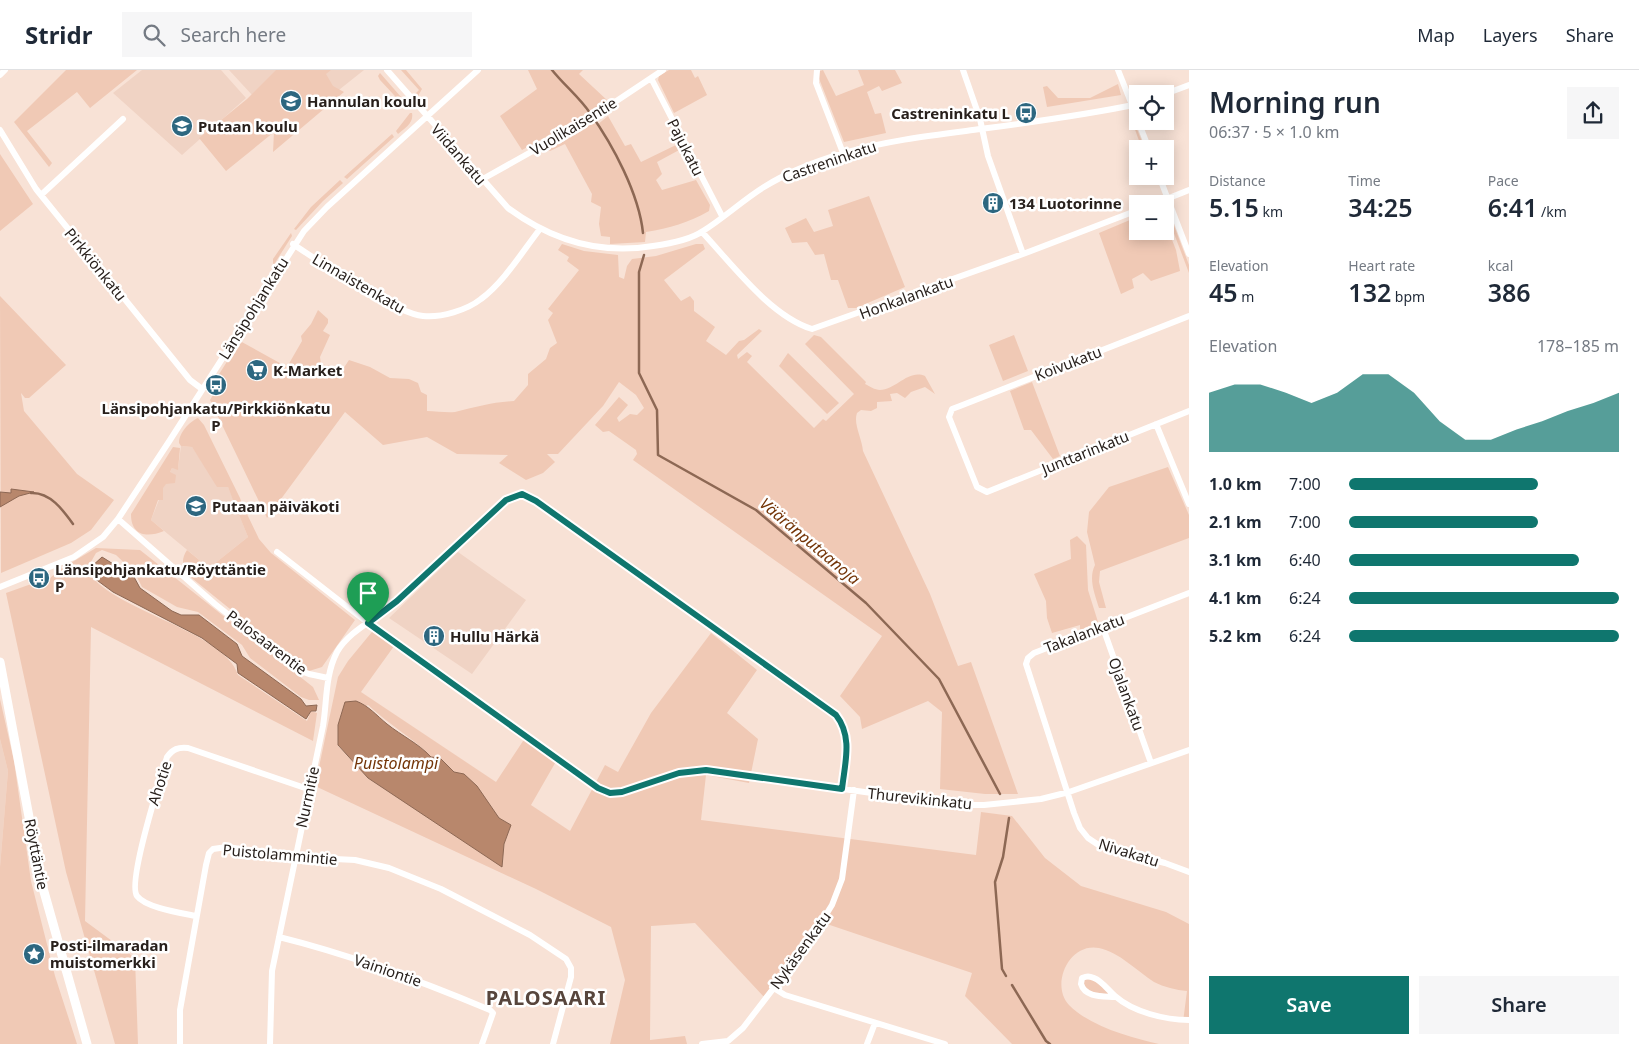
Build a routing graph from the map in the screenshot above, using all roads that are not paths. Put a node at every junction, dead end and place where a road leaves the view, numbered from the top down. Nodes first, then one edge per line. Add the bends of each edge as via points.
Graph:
1 (5, 70) edge
2 (387, 70) edge
3 (478, 70) edge
4 (663, 70) edge
5 (816, 70) edge
6 (963, 70) edge
7 (1118, 70) edge
8 (0, 75) edge
9 (651, 78) junction
10 (1189, 85) edge
11 (1174, 91) edge
12 (1129, 94) edge
13 (1129, 106) edge
14 (426, 116) junction
15 (123, 119) dead end
16 (982, 129) junction
17 (0, 130) edge
18 (843, 153) junction
19 (481, 180) junction
20 (1189, 190) edge
21 (41, 195) junction
22 (1174, 196) edge
23 (1129, 213) edge
24 (1174, 214) edge
25 (722, 216) junction
26 (540, 230) junction
27 (702, 232) junction
28 (294, 244) junction
29 (1023, 254) junction
30 (1189, 254) edge
31 (1189, 316) edge
32 (202, 389) junction
33 (1189, 411) edge
34 (1156, 424) junction
35 (982, 491) joint
36 (1189, 504) edge
37 (118, 519) junction
38 (276, 552) dead end
39 (0, 587) edge
40 (1189, 593) edge
41 (368, 623) junction
42 (1102, 625) junction
43 (0, 662) edge
44 (328, 678) junction
45 (1189, 750) edge
46 (1151, 763) junction
47 (308, 789) junction
48 (842, 789) junction
49 (854, 790) junction
50 (1069, 792) junction
51 (295, 857) junction
52 (1189, 872) edge
53 (196, 916) junction
54 (279, 937) junction
55 (772, 987) junction
56 (1115, 997) junction
57 (1189, 1020) edge
58 (875, 1023) junction
59 (728, 1042) edge
60 (87, 1044) edge
61 (180, 1044) edge
62 (270, 1044) edge
63 (482, 1044) edge
64 (553, 1044) edge
65 (702, 1044) edge
66 (867, 1044) edge
67 (945, 1044) edge

1 - 8 street
2 - 14 street, Viidankatu
3 - 14 street, Länsipohjankatu
4 - 9 street, Vuolikaisentie
5 - 18 street via 816,83
6 - 16 street
7 - 12 street
9 - 19 street, Vuolikaisentie via 598,114
9 - 25 street, Pajukatu
10 - 11 street
13 - 16 street, Castreninkatu
14 - 19 street, Viidankatu
14 - 28 street, Länsipohjankatu via 327,207
15 - 21 street
16 - 18 street, Castreninkatu via 888,142
16 - 29 street via 988,156
17 - 21 street, Pirkkiönkatu
18 - 25 street, Castreninkatu via 783,176
19 - 26 street, Viidankatu via 508,208
20 - 22 street
21 - 32 street, Pirkkiönkatu via 190,380
23 - 29 street, Honkalankatu
24 - 30 street
25 - 27 street, Castreninkatu
26 - 27 street, Castreninkatu via 588,246 620,249 653,246
26 - 28 street, Linnaistenkatu via 481,300 449,314 430,316 404,310
27 - 29 street, Honkalankatu via 773,307 798,325 812,329
28 - 32 street, Länsipohjankatu
31 - 35 street, Koivukatu via 949,412 977,487
32 - 37 street, Länsipohjankatu
33 - 34 street, Junttarinkatu
34 - 35 street, Junttarinkatu via 987,492
34 - 36 street
37 - 39 street, Länsipohjankatu via 103,537 74,557
37 - 44 street, Palosaarentie via 298,670
38 - 41 street, Thurevikinkatu
40 - 42 street, Takalankatu
41 - 44 street, Nurmitie via 349,636 338,651
41 - 48 street, Thurevikinkatu via 598,788 610,793 679,773 706,770
41 - 48 street, Nurmitie via 397,601 506,500 522,494 836,715 845,728 847,742
42 - 46 street, Ojalankatu
42 - 50 street, Takalankatu via 1034,653 1026,664
43 - 60 street, Röyttäntie via 41,881
44 - 47 street, Nurmitie via 328,700
45 - 46 street, Thurevikinkatu
46 - 50 street, Thurevikinkatu
47 - 51 street, Nurmitie
47 - 53 street, Ahotie via 188,748 176,748 166,757 148,818 135,893 150,904
48 - 49 street, Thurevikinkatu
49 - 50 street, Thurevikinkatu via 984,805 1041,799
49 - 55 street, Nykäsenkatu via 842,879 832,905
50 - 52 street, Nivakatu via 1080,828 1100,846
51 - 53 street, Puistolammintie via 227,847 213,849 209,853
51 - 54 street, Nurmitie
51 - 64 street, Puistolammintie via 355,860 389,868 441,889 530,935 566,959 571,977
53 - 61 street, Puistolammintie via 180,1010
54 - 62 street, Nurmitie via 272,971
54 - 63 street, Vainiontie via 410,976 490,1010 493,1013
55 - 58 street via 786,995
55 - 59 street, Nykäsenkatu via 743,1028
56 - 56 street via 1096,978 1082,978 1081,984 1086,992
56 - 57 street via 1160,1017
58 - 66 street
58 - 67 street
59 - 65 street, Nykäsenkatu

